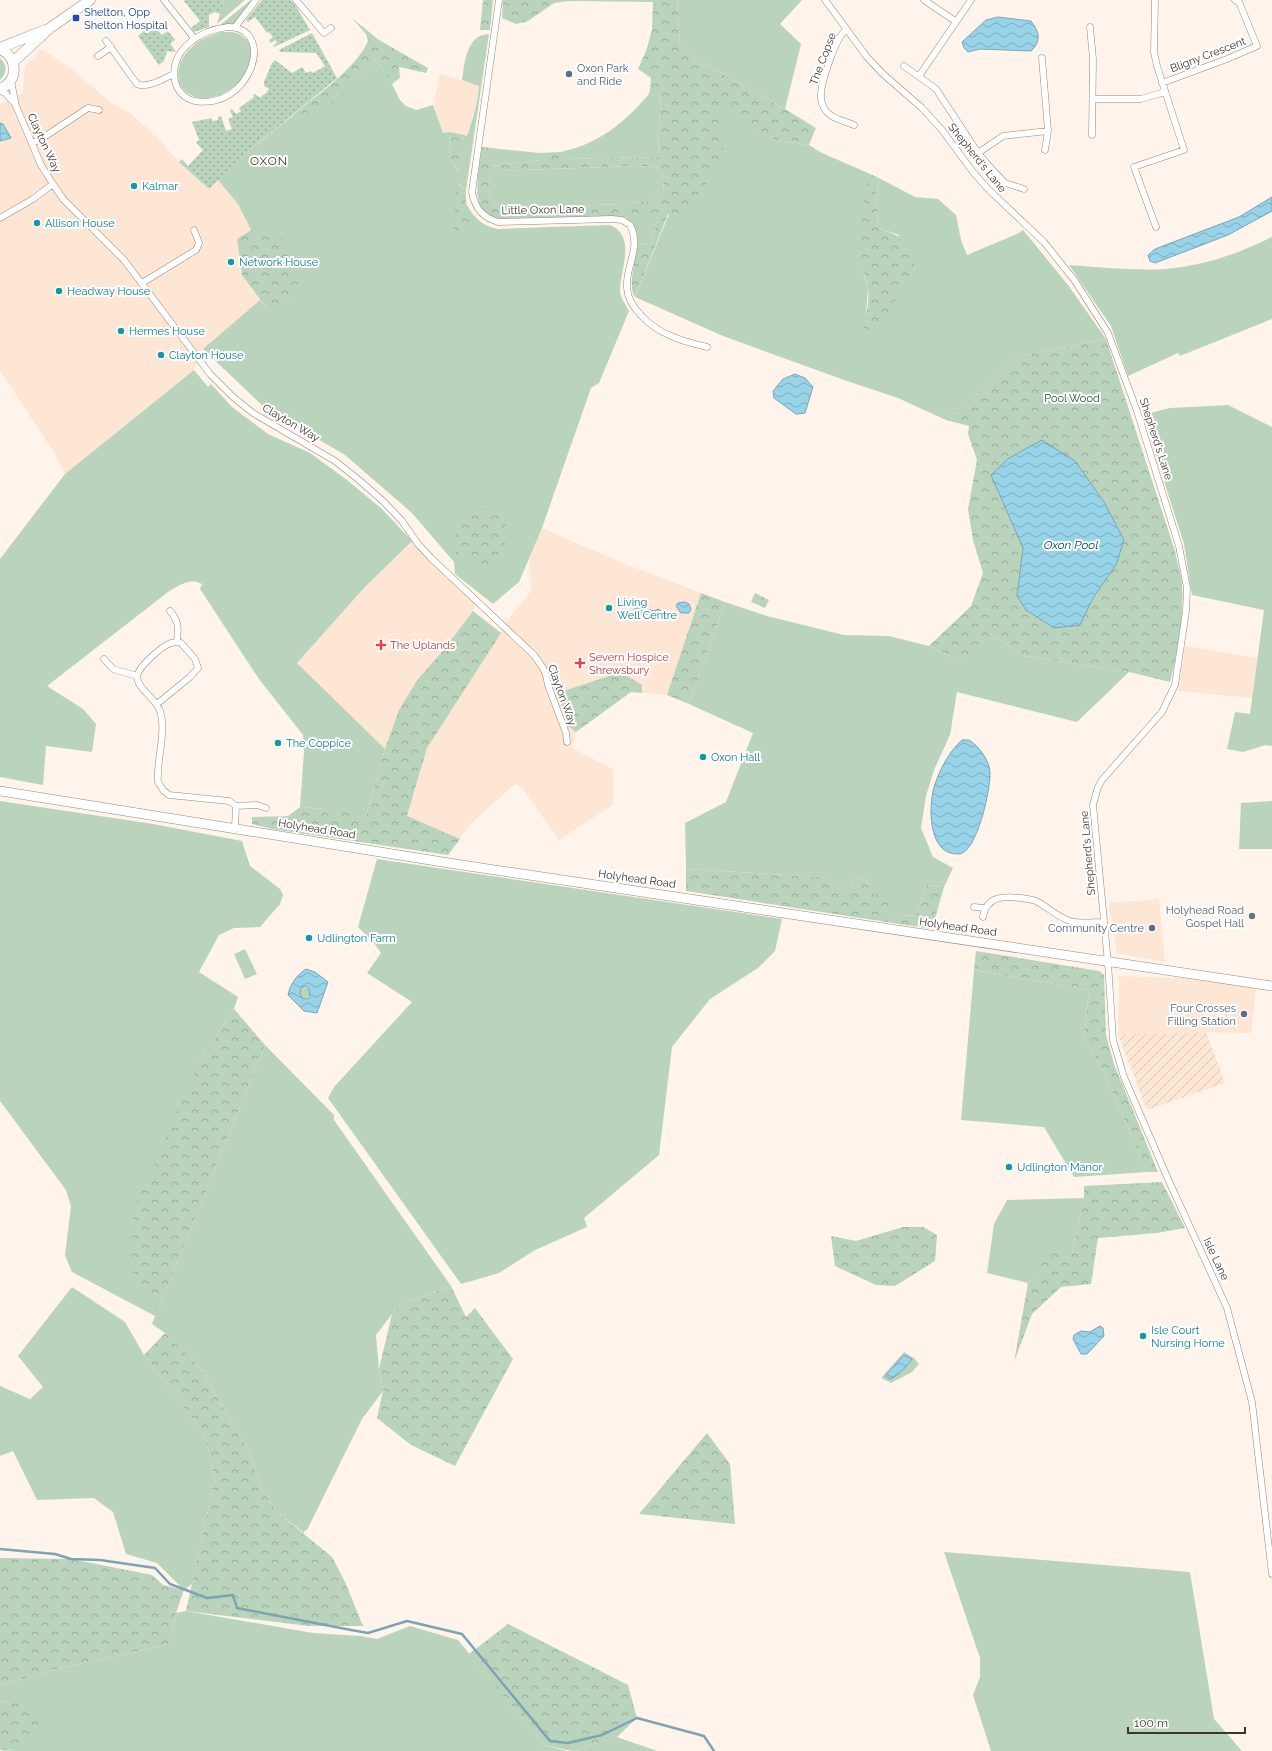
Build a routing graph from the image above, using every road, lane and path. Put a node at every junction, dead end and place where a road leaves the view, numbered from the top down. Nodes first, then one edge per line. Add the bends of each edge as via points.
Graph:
1 (90, 0) edge
2 (164, 0) edge
3 (256, 0) edge
4 (296, 0) edge
5 (499, 0) edge
6 (825, 0) edge
7 (924, 0) edge
8 (971, 0) edge
9 (1155, 0) edge
10 (1235, 0) edge
11 (956, 22) junction
12 (1090, 26) dead end
13 (235, 27) junction
14 (50, 28) junction
15 (331, 28) dead end
16 (846, 30) junction
17 (194, 38) junction
18 (106, 41) dead end
19 (111, 47) junction
20 (0, 48) edge
21 (98, 56) dead end
22 (1042, 58) dead end
23 (13, 62) junction
24 (904, 66) dead end
25 (174, 74) junction
26 (919, 76) junction
27 (11, 81) junction
28 (1162, 83) junction
29 (0, 90) edge
30 (1165, 92) junction
31 (1093, 99) junction
32 (16, 106) junction
33 (99, 110) dead end
34 (854, 125) dead end
35 (1048, 131) junction
36 (1092, 135) dead end
37 (32, 143) junction
38 (1045, 150) dead end
39 (978, 153) junction
40 (53, 184) junction
41 (1024, 189) dead end
42 (0, 218) edge
43 (1156, 227) dead end
44 (194, 230) dead end
45 (142, 283) junction
46 (707, 347) dead end
47 (170, 611) dead end
48 (177, 642) junction
49 (104, 659) dead end
50 (137, 676) junction
51 (157, 704) junction
52 (567, 742) dead end
53 (0, 791) edge
54 (236, 806) junction
55 (266, 808) dead end
56 (235, 828) junction
57 (974, 907) dead end
58 (984, 908) junction
59 (983, 917) dead end
60 (1104, 922) junction
61 (1108, 962) junction
62 (1272, 986) edge
63 (1272, 1574) edge

1 - 14 main road
2 - 17 street
3 - 13 street
4 - 15 street via 324,33
5 - 46 street, Little Oxon Lane via 472,192 476,206 484,217 498,222 622,220 630,225 635,241 626,288 630,302 652,325 668,335
6 - 16 street, Shepherd's Lane
7 - 11 street
8 - 11 street
9 - 28 street via 1154,52
10 - 28 street, Bligny Crescent via 1239,2 1257,46
11 - 26 street
12 - 31 street
13 - 17 street via 219,28
13 - 25 street via 246,33 255,52 248,76 233,92 210,102 192,100 178,90
14 - 20 main road
14 - 23 main road
16 - 34 street, The Copse via 835,51 821,96 828,113
16 - 60 street, Shepherd's Lane via 867,58 922,108 942,130 972,172 1044,242 1092,305 1108,333 1118,360 1179,546 1187,588 1175,685 1162,712 1102,780 1095,797 1093,811
17 - 25 street via 180,54
18 - 19 street
19 - 21 street
19 - 25 street via 134,81 142,86
20 - 23 main road
22 - 35 street
23 - 27 main road via 14,74
24 - 26 street
26 - 39 street via 936,89
27 - 29 main road
27 - 32 street, Clayton Way
28 - 30 street
29 - 32 street, Clayton Way
30 - 31 street via 1141,100
30 - 43 street via 1184,150 1134,167
31 - 36 street
32 - 37 street, Clayton Way
33 - 37 street via 88,108
35 - 38 street
35 - 39 street via 1003,136
37 - 40 street, Clayton Way via 41,165
39 - 41 street via 1006,183
40 - 42 street
40 - 45 street, Clayton Way via 63,199 124,260
44 - 45 street via 199,243 196,250
45 - 52 street, Clayton Way via 210,374 233,397 253,413 335,461 359,480 402,521 431,558 534,655 546,675
47 - 48 street via 177,620
48 - 50 street via 164,647 141,667
48 - 51 street via 181,643 195,659 198,668
49 - 50 street via 113,669
50 - 51 street via 139,683
51 - 54 street via 162,724 157,776 160,786 166,793 174,796 229,801
53 - 56 main road, Holyhead Road
54 - 55 street via 257,805
54 - 56 street
56 - 61 main road, Holyhead Road
57 - 58 street
58 - 59 street
58 - 60 street via 999,898 1014,897 1034,900 1070,921
60 - 61 street, Shepherd's Lane
61 - 62 main road, Holyhead Road
61 - 63 street, Isle Lane via 1113,1040 1124,1077 1227,1308 1243,1366 1252,1402

